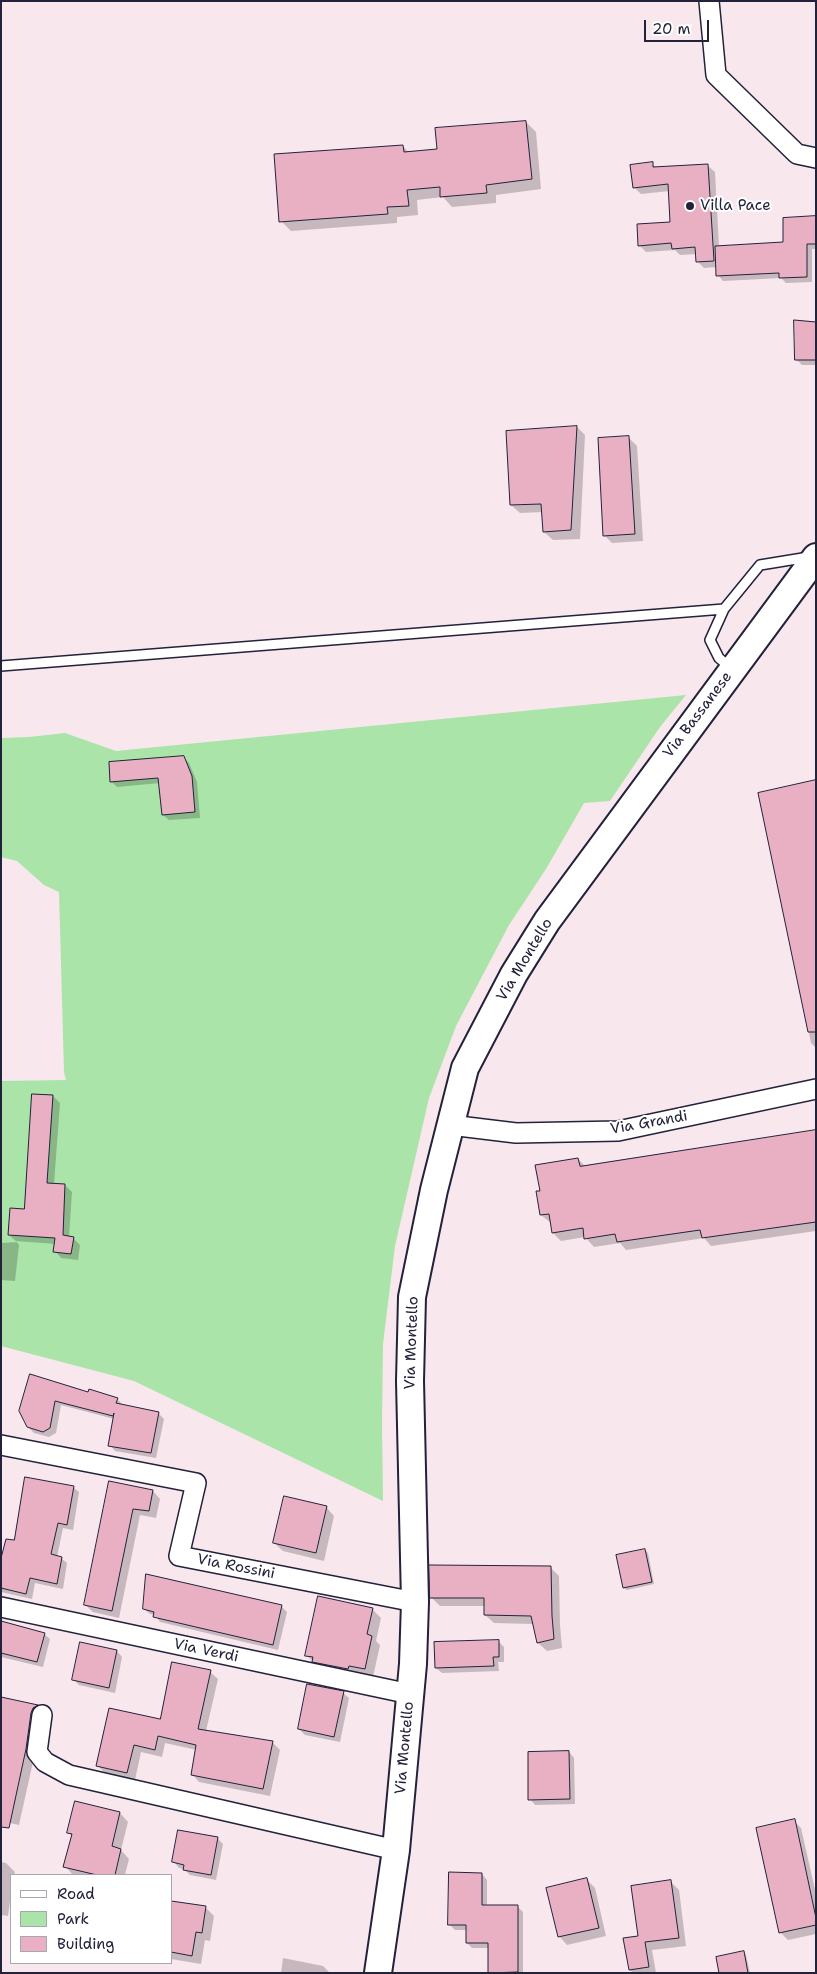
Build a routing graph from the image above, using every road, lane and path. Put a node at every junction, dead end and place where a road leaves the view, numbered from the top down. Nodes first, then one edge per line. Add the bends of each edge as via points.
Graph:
1 (709, 1) edge
2 (816, 158) edge
3 (816, 556) edge
4 (724, 609) junction
5 (1, 666) edge
6 (732, 669) junction
7 (580, 874) joint
8 (816, 1089) edge
9 (450, 1125) junction
10 (1, 1445) edge
11 (414, 1602) junction
12 (1, 1607) edge
13 (410, 1694) junction
14 (42, 1715) dead end
15 (396, 1850) junction
16 (378, 1973) edge

1 - 2 street via 716,75 797,154
3 - 4 lane via 760,565
3 - 6 main road, Via Bassanese
4 - 5 lane
4 - 6 lane via 710,640 719,658
6 - 7 main road, Via Bassanese
7 - 9 main road, Via Montello via 514,974 465,1068
8 - 9 street, Via Grandi via 618,1131 516,1132
9 - 11 main road, Via Montello via 412,1297 410,1380
10 - 11 street, Via Rossini via 196,1483 179,1556
11 - 13 main road, Via Montello
12 - 13 street, Via Verdi
13 - 15 main road, Via Montello
14 - 15 street via 37,1752 45,1762 69,1775
15 - 16 main road, Via Montello

